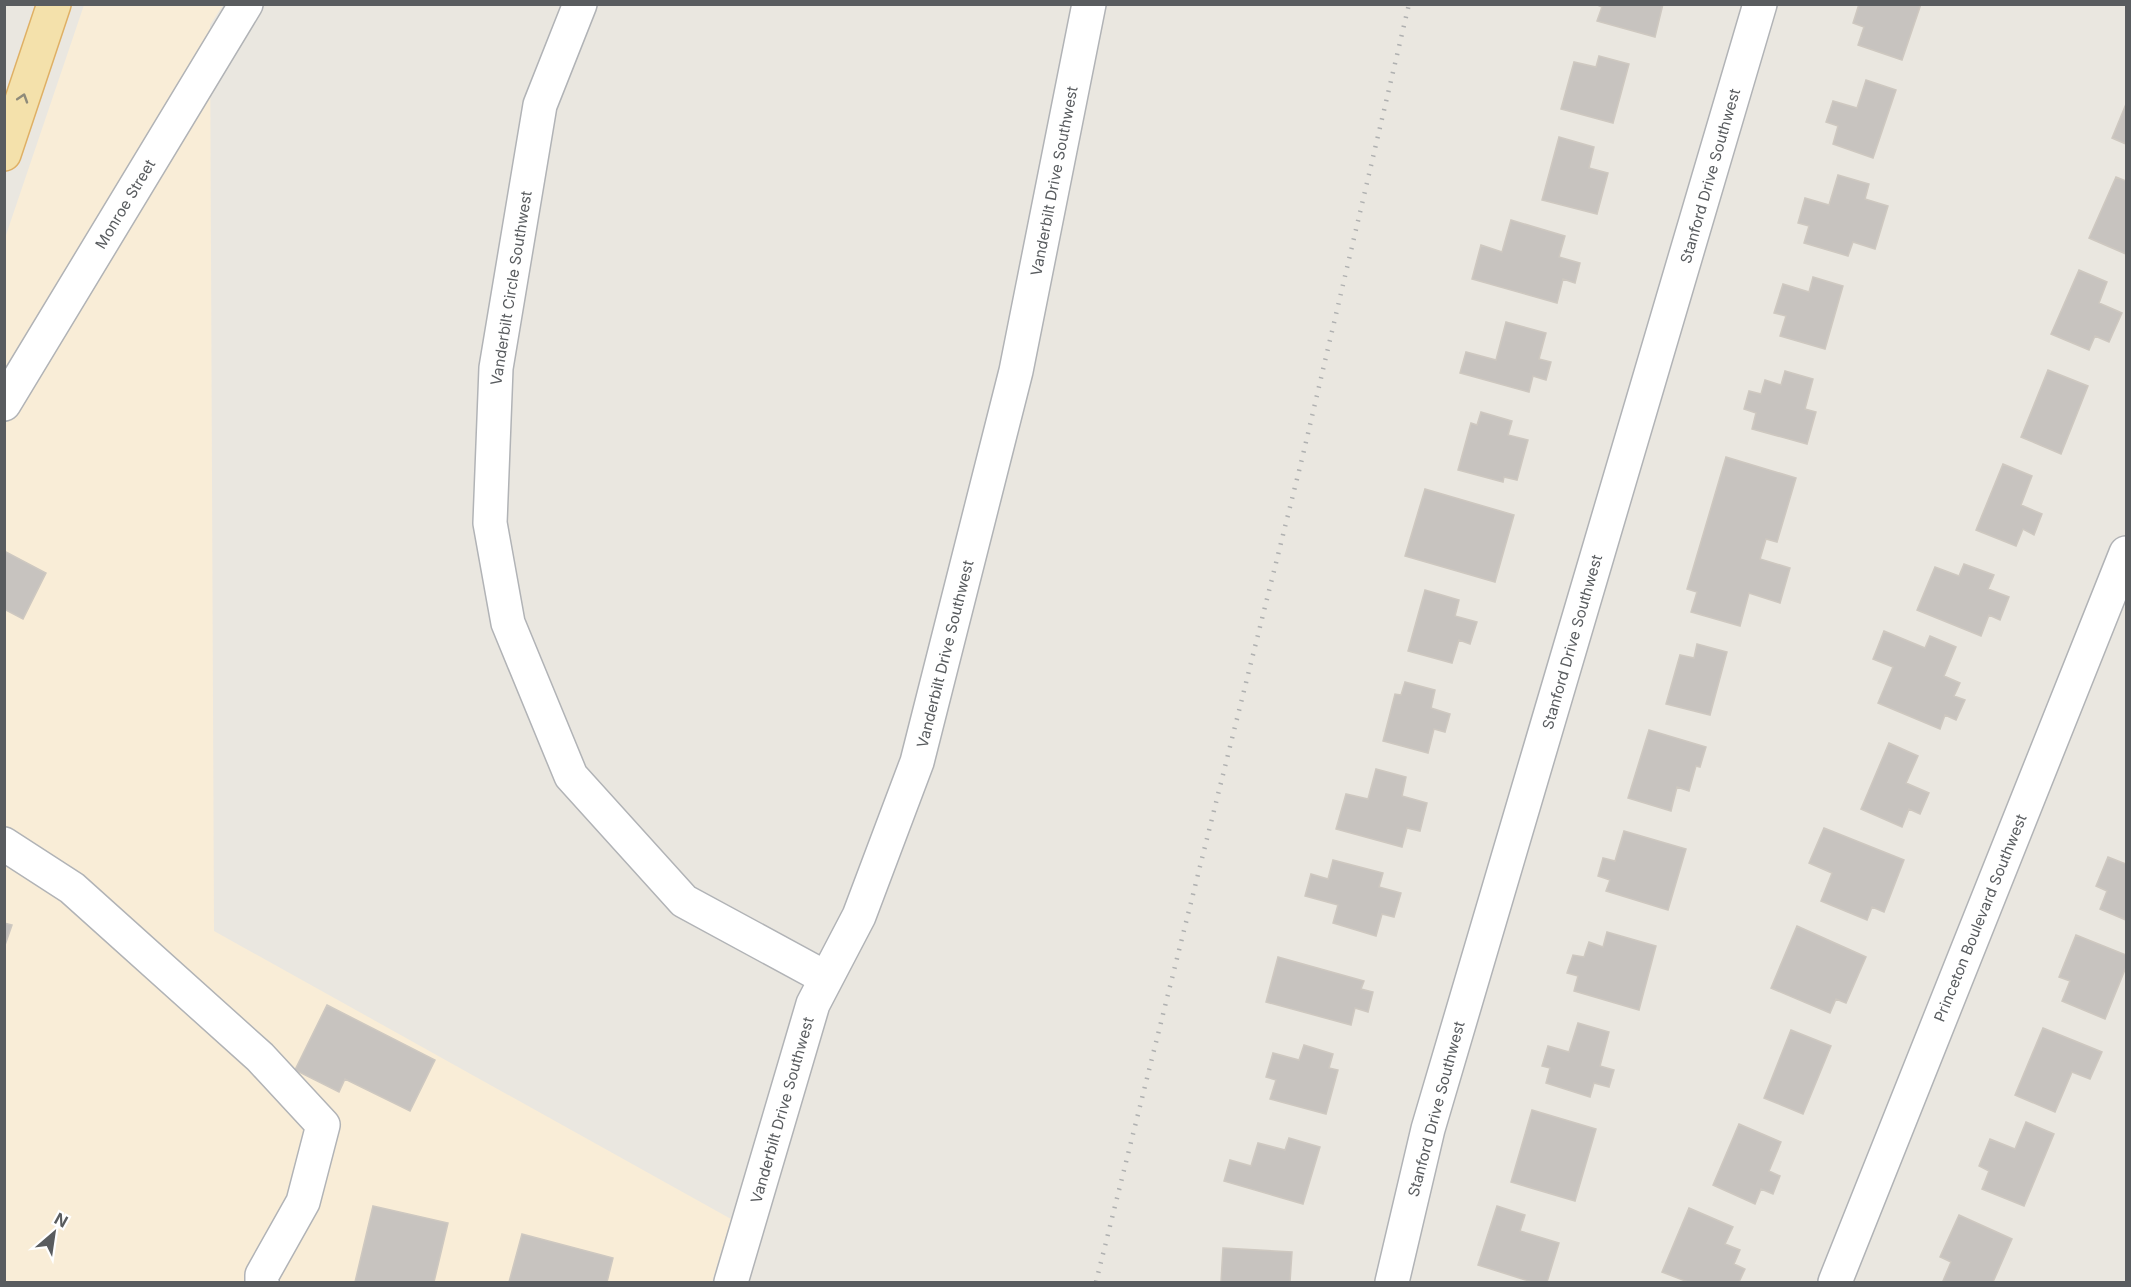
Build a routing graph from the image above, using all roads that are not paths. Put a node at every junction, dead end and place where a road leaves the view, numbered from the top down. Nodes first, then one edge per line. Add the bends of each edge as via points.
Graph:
1 (54, 4) edge
2 (246, 4) edge
3 (580, 4) edge
4 (1089, 4) edge
5 (1760, 4) edge
6 (4, 154) edge
7 (4, 404) edge
8 (2127, 553) edge
9 (4, 844) edge
10 (826, 978) junction
11 (262, 1282) edge
12 (731, 1282) edge
13 (1392, 1282) edge
14 (1835, 1282) edge

6 -> 1 main road
2 - 7 street, Monroe Street
3 - 10 street, Vanderbilt Circle Southwest via 540,105 496,368 490,523 508,623 571,776 684,902
4 - 10 street, Vanderbilt Drive Southwest via 1016,371 917,762 859,916
5 - 13 street, Stanford Drive Southwest via 1428,1129
8 - 14 street, Princeton Boulevard Southwest
9 - 11 street via 72,888 260,1057 323,1125 303,1202 262,1275
10 - 12 street, Vanderbilt Drive Southwest via 813,1004

